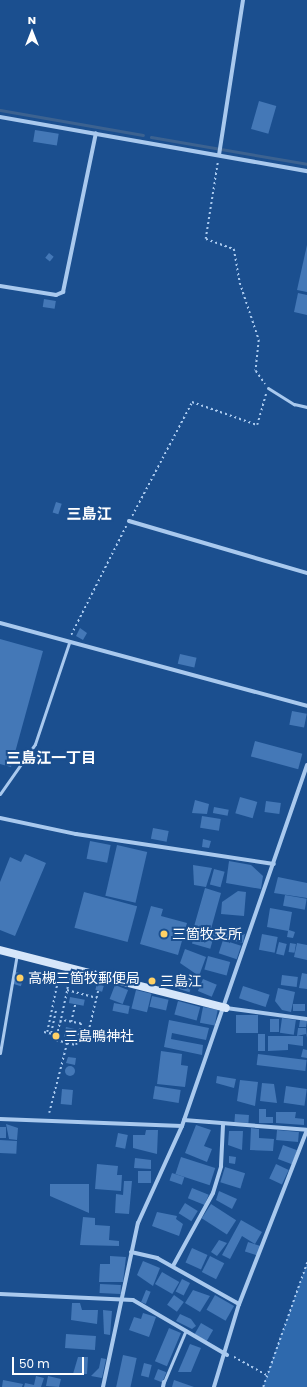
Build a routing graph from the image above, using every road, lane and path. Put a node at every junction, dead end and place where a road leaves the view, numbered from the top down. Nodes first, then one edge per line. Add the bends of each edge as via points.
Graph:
1 (243, 0) edge
2 (0, 117) edge
3 (96, 133) junction
4 (219, 155) junction
5 (307, 171) edge
6 (0, 286) edge
7 (268, 388) junction
8 (307, 407) edge
9 (129, 520) junction
10 (307, 573) edge
11 (0, 623) edge
12 (69, 643) junction
13 (307, 706) edge
14 (307, 765) edge
15 (0, 794) edge
16 (0, 818) edge
17 (274, 864) junction
18 (0, 950) edge
19 (17, 954) junction
20 (58, 965) junction
21 (69, 983) dead end
22 (67, 990) junction
23 (98, 991) dead end
24 (97, 998) junction
25 (76, 1004) dead end
26 (226, 1008) junction
27 (56, 1010) dead end
28 (307, 1020) edge
29 (71, 1022) junction
30 (60, 1023) junction
31 (44, 1032) dead end
32 (47, 1032) junction
33 (50, 1033) junction
34 (57, 1035) junction
35 (79, 1035) junction
36 (67, 1043) junction
37 (0, 1053) edge
38 (0, 1119) edge
39 (45, 1120) junction
40 (184, 1120) junction
41 (223, 1125) junction
42 (182, 1126) junction
43 (131, 1252) junction
44 (307, 1263) edge
45 (172, 1266) junction
46 (0, 1294) edge
47 (122, 1300) junction
48 (239, 1304) junction
49 (186, 1330) junction
50 (227, 1355) junction
51 (267, 1375) junction
52 (164, 1385) edge
53 (103, 1387) edge
54 (214, 1387) edge
55 (262, 1387) edge

1 - 4 street
2 - 3 street
3 - 4 street
3 - 6 street via 63,292 56,295
4 - 5 street
4 - 7 path via 206,239 234,249 240,283 259,340 256,371
7 - 8 lane via 294,404
7 - 9 path via 257,424 192,402
9 - 10 street
9 - 12 path via 86,600
11 - 12 street
12 - 13 street
12 - 15 lane via 35,744
14 - 17 street
16 - 17 street via 76,834
17 - 26 street
18 - 19 main road
19 - 20 main road
19 - 37 lane
20 - 26 main road
20 - 32 path via 59,978
21 - 22 path
22 - 24 path
22 - 30 path
23 - 24 path
24 - 35 path via 87,1037
25 - 29 path
26 - 28 street
26 - 40 street via 206,1053
27 - 33 path
29 - 30 path via 61,1020
29 - 35 path via 81,1024
30 - 34 path
31 - 32 path
32 - 33 path
33 - 34 path
34 - 36 path via 56,1040
35 - 36 path via 76,1045
36 - 39 path
38 - 39 street
39 - 42 street
40 - 41 street
40 - 42 street
41 - 45 street via 221,1166 213,1193
41 - 48 street via 307,1130
42 - 43 street via 138,1223
43 - 45 street
43 - 47 street
44 - 51 path
45 - 48 street
46 - 47 street
47 - 49 street via 133,1300
47 - 53 street
48 - 50 street
49 - 50 street
49 - 52 lane
50 - 51 path
50 - 54 street
51 - 55 path

